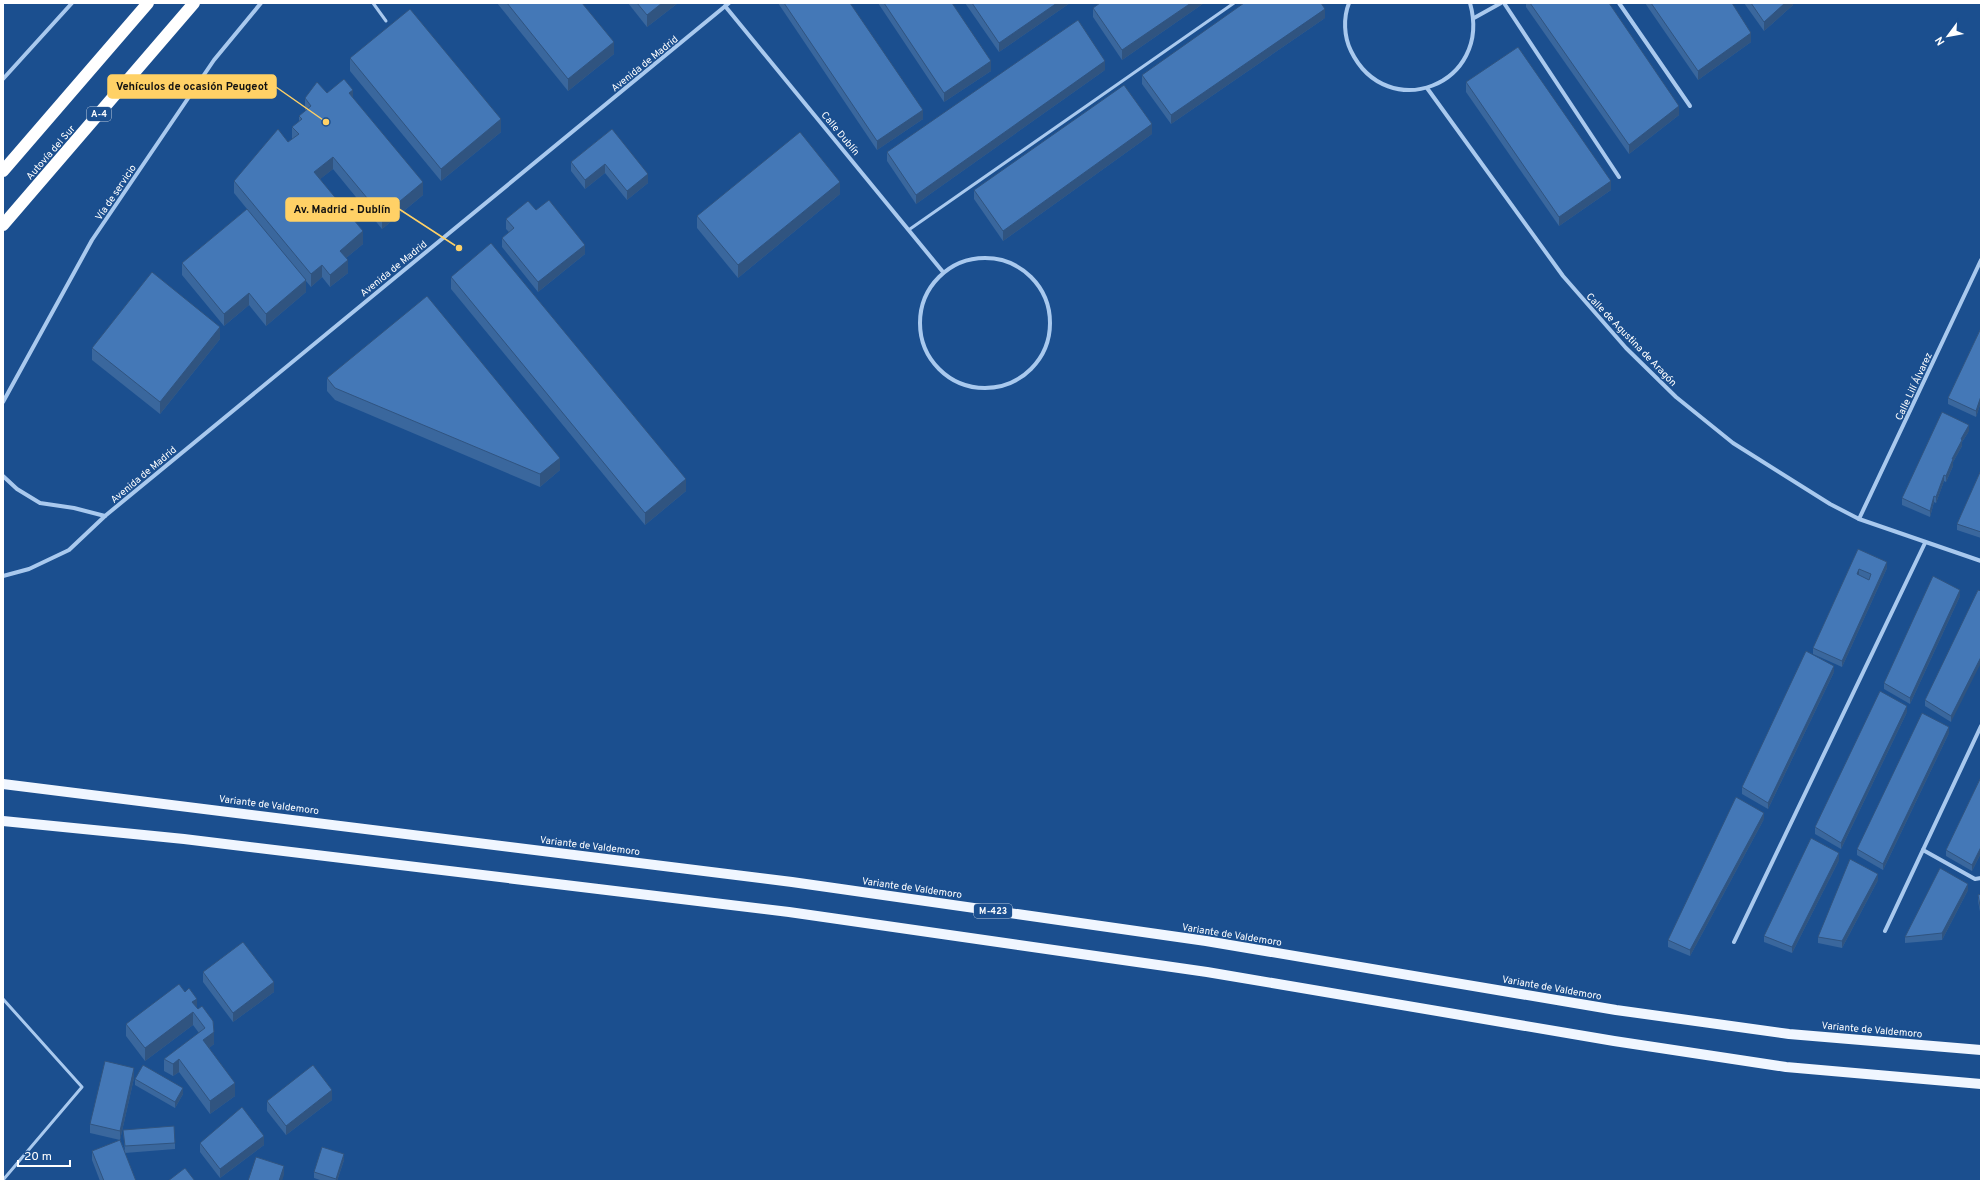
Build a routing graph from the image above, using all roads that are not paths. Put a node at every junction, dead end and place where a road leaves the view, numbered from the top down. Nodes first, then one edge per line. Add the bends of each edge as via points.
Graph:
1 (72, 3) edge
2 (148, 3) edge
3 (194, 3) edge
4 (261, 3) edge
5 (373, 3) edge
6 (1234, 3) edge
7 (1349, 3) edge
8 (1470, 3) edge
9 (1501, 3) edge
10 (1504, 3) edge
11 (1619, 3) edge
12 (727, 4) edge
13 (1474, 18) junction
14 (386, 21) dead end
15 (3, 79) edge
16 (1427, 88) junction
17 (1690, 106) dead end
18 (3, 171) edge
19 (1619, 178) dead end
20 (3, 225) edge
21 (910, 229) junction
22 (1981, 260) edge
23 (943, 272) junction
24 (3, 402) edge
25 (3, 476) edge
26 (105, 516) junction
27 (1859, 519) junction
28 (1924, 542) junction
29 (1981, 561) edge
30 (3, 576) edge
31 (1981, 726) edge
32 (3, 784) edge
33 (3, 821) edge
34 (1923, 850) junction
35 (1981, 878) edge
36 (1885, 931) dead end
37 (1734, 942) dead end
38 (3, 999) edge
39 (1981, 1050) edge
40 (1981, 1084) edge
41 (3, 1180) edge

1 - 15 street
2 - 18 highway
3 - 20 highway, Autovía del Sur / A-4
4 - 24 street, Vía de servicio via 214,60 92,240
5 - 14 lane
6 - 21 lane
7 - 16 street via 1344,24 1347,44 1356,62 1370,77 1388,86 1407,90
8 - 13 street
9 - 13 street
10 - 19 street
11 - 17 street
12 - 21 street, Calle Dublín
12 - 26 street, Avenida de Madrid
13 - 16 street via 1474,36 1461,64 1444,80
16 - 27 street, Calle de Agustina de Aragón via 1563,276 1626,348 1676,397 1733,443 1824,501
21 - 23 street, Calle Dublín
22 - 27 street, Calle Lilí Álvarez
23 - 23 street via 925,295 919,324 926,353 945,375 972,388 1001,387 1028,374 1046,351 1052,322 1044,293 1026,270 999,258 969,258
25 - 26 street via 17,489 40,503
26 - 30 street, Avenida de Madrid via 69,550 29,569
27 - 28 street, Calle de Agustina de Aragón
28 - 29 street, Calle de Agustina de Aragón
28 - 37 street
31 - 34 street
32 - 39 main road, Variante de Valdemoro / M-423 via 792,882 1206,941 1616,1010 1789,1034
33 - 40 main road via 184,839 789,912 1207,972 1786,1067
34 - 35 street via 1975,879
34 - 36 street
38 - 41 lane via 82,1087

